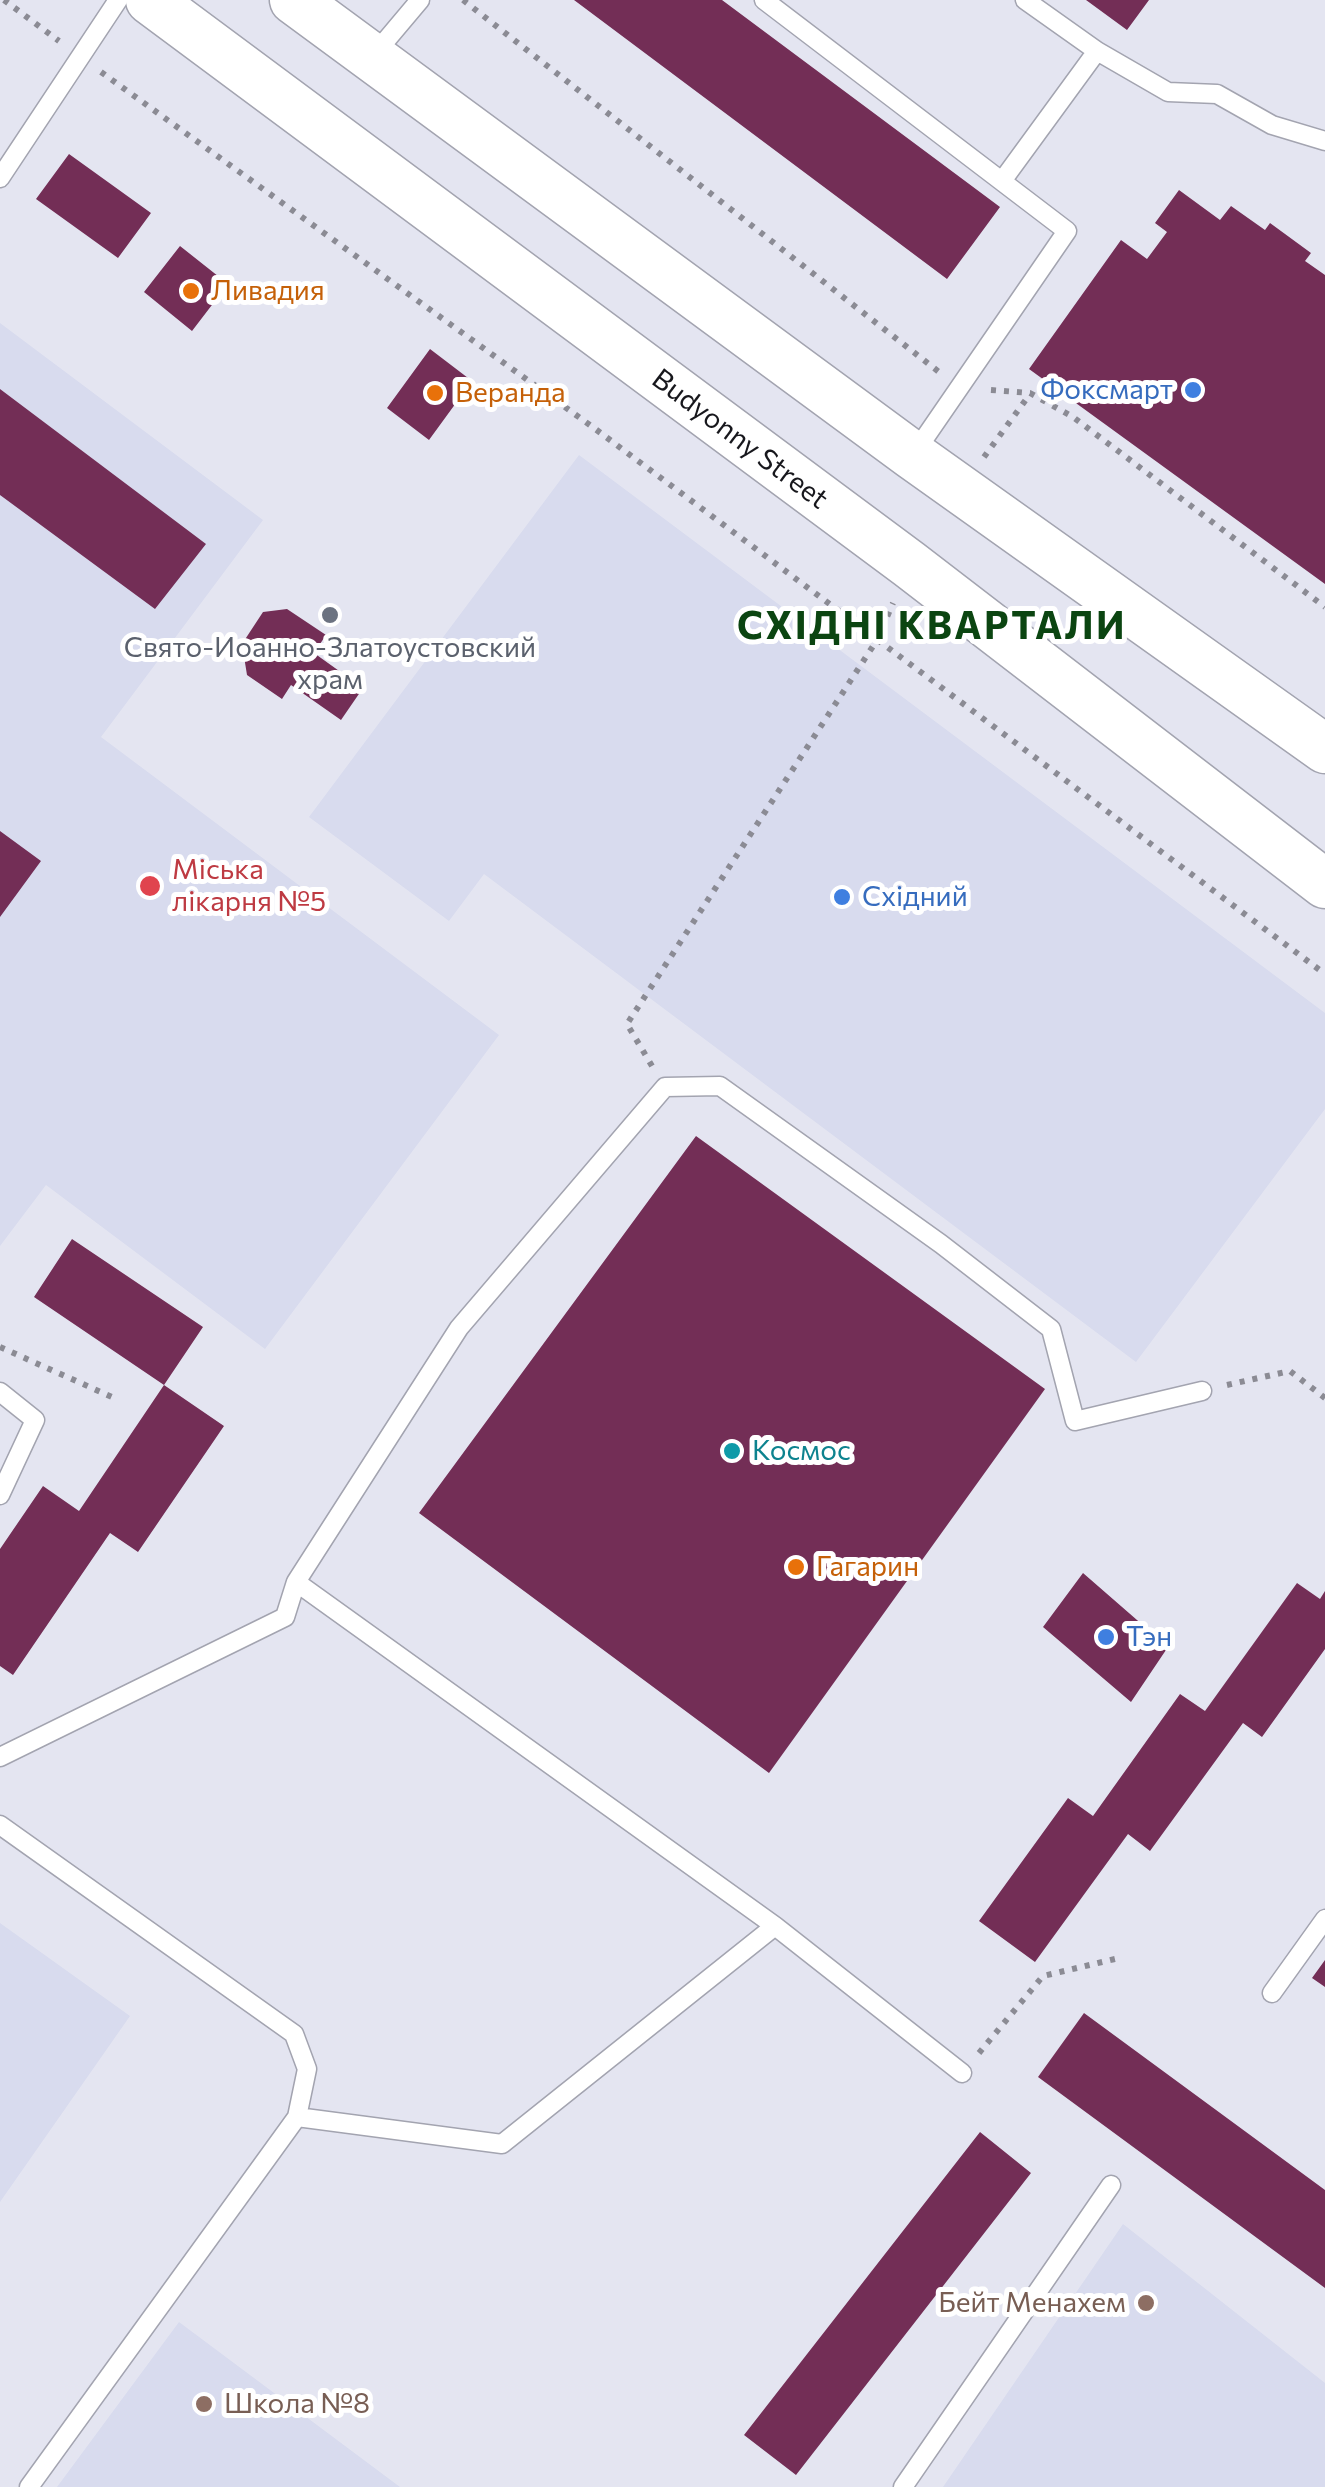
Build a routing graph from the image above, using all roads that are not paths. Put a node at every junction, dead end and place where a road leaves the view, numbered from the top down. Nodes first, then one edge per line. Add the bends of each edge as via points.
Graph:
1 (118, 0) edge
2 (150, 0) edge
3 (294, 0) edge
4 (420, 0) edge
5 (764, 0) edge
6 (1025, 0) edge
7 (1096, 51) junction
8 (372, 58) junction
9 (1325, 141) edge
10 (0, 178) edge
11 (1002, 181) junction
12 (912, 455) junction
13 (1325, 748) edge
14 (1325, 884) edge
15 (1202, 1391) road end
16 (0, 1392) edge
17 (0, 1495) edge
18 (296, 1582) junction
19 (0, 1757) edge
20 (0, 1825) edge
21 (1325, 1918) edge
22 (774, 1926) junction
23 (1272, 1993) dead end
24 (962, 2073) road end
25 (296, 2117) junction
26 (1111, 2185) dead end
27 (29, 2487) edge
28 (903, 2487) edge

1 - 10 lane
2 - 14 main road, Budyonny Street via 909,564
3 - 8 main road
4 - 8 lane
5 - 11 lane
6 - 7 lane
7 - 9 lane via 1168,92 1217,94 1272,126
7 - 11 lane
8 - 12 main road
11 - 12 lane via 1066,230
12 - 13 main road
15 - 18 lane via 1075,1421 1050,1329 720,1086 665,1087 459,1328
16 - 17 lane via 35,1420
18 - 19 lane via 285,1617
18 - 22 lane
20 - 25 lane via 294,2034 308,2069
21 - 23 lane
22 - 24 lane
22 - 25 lane via 502,2144
25 - 27 lane
26 - 28 lane

